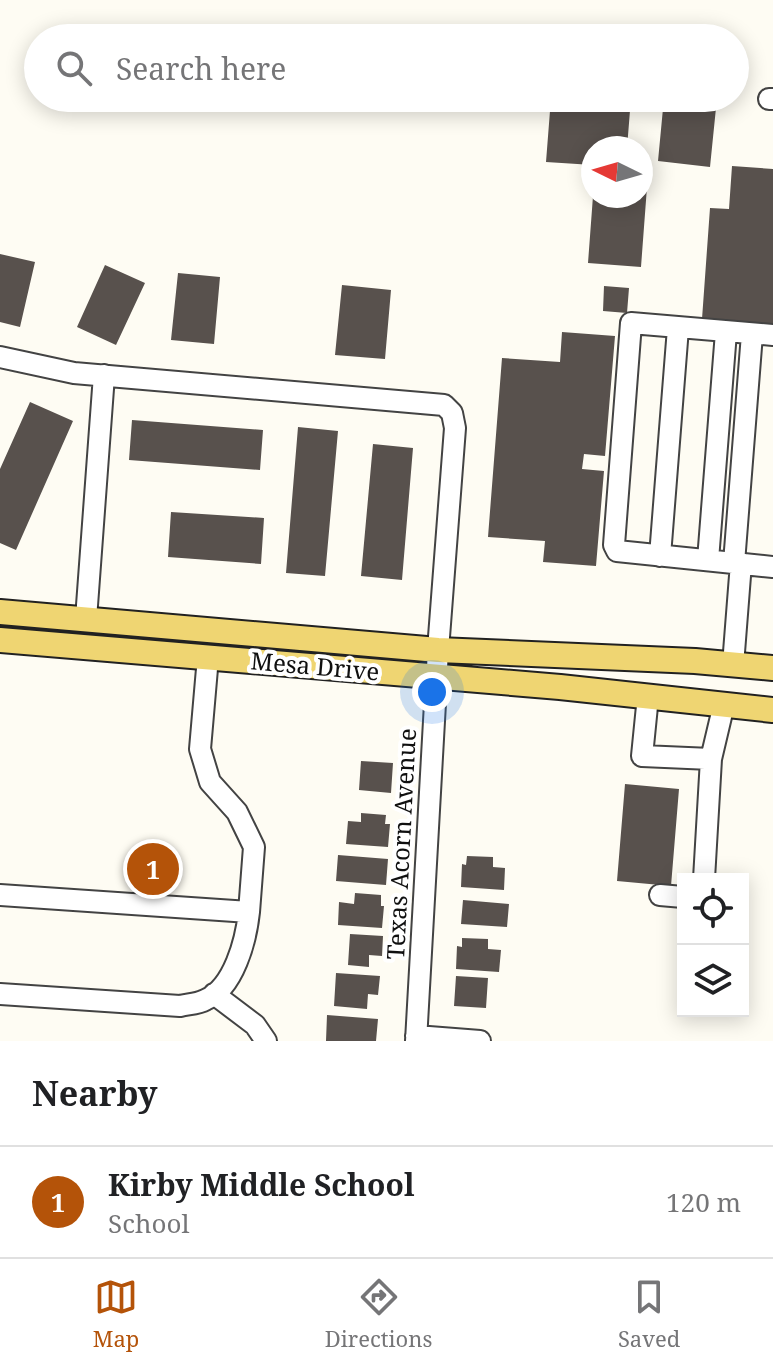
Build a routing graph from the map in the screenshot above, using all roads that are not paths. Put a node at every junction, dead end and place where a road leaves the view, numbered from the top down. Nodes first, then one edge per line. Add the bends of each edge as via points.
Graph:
1 (678, 328) junction
2 (726, 332) junction
3 (752, 334) junction
4 (773, 335) edge
5 (0, 357) edge
6 (104, 375) junction
7 (660, 556) junction
8 (708, 560) junction
9 (738, 563) junction
10 (773, 567) edge
11 (0, 612) edge
12 (86, 619) junction
13 (210, 629) junction
14 (0, 640) edge
15 (438, 650) junction
16 (208, 657) junction
17 (733, 665) junction
18 (773, 668) edge
19 (438, 678) junction
20 (648, 696) junction
21 (724, 704) junction
22 (773, 710) edge
23 (711, 759) junction
24 (704, 873) edge
25 (0, 895) edge
26 (660, 895) dead end
27 (677, 896) edge
28 (249, 912) junction
29 (0, 994) edge
30 (214, 994) junction
31 (416, 1038) edge
32 (266, 1041) edge
33 (480, 1041) edge

1 - 2 street
1 - 7 street
1 - 7 street via 631,323 614,545 617,551
2 - 3 street
2 - 8 street
3 - 4 street
3 - 9 street
5 - 6 street
6 - 12 street
6 - 15 street, Texas Acorn Avenue via 444,405 455,428
7 - 8 street
8 - 9 street
9 - 10 street
9 - 17 street
11 - 12 main road, Mesa Drive
12 - 13 main road, Mesa Drive
13 - 15 main road, Mesa Drive
13 - 16 main road
14 - 16 main road, Mesa Drive
15 - 17 main road, Mesa Drive
15 - 19 street, Texas Acorn Avenue
16 - 19 main road, Mesa Drive
16 - 28 street via 200,749 210,782 237,812 254,847
17 - 18 main road, Mesa Drive
17 - 21 main road
19 - 20 main road, Mesa Drive
19 - 31 street, Texas Acorn Avenue
20 - 21 main road, Mesa Drive
20 - 23 street via 642,756
21 - 22 main road, Mesa Drive
21 - 23 street
23 - 24 street
25 - 28 street
26 - 27 street
28 - 30 street via 239,959
29 - 30 street via 180,1006
30 - 32 street via 255,1025
31 - 33 street

